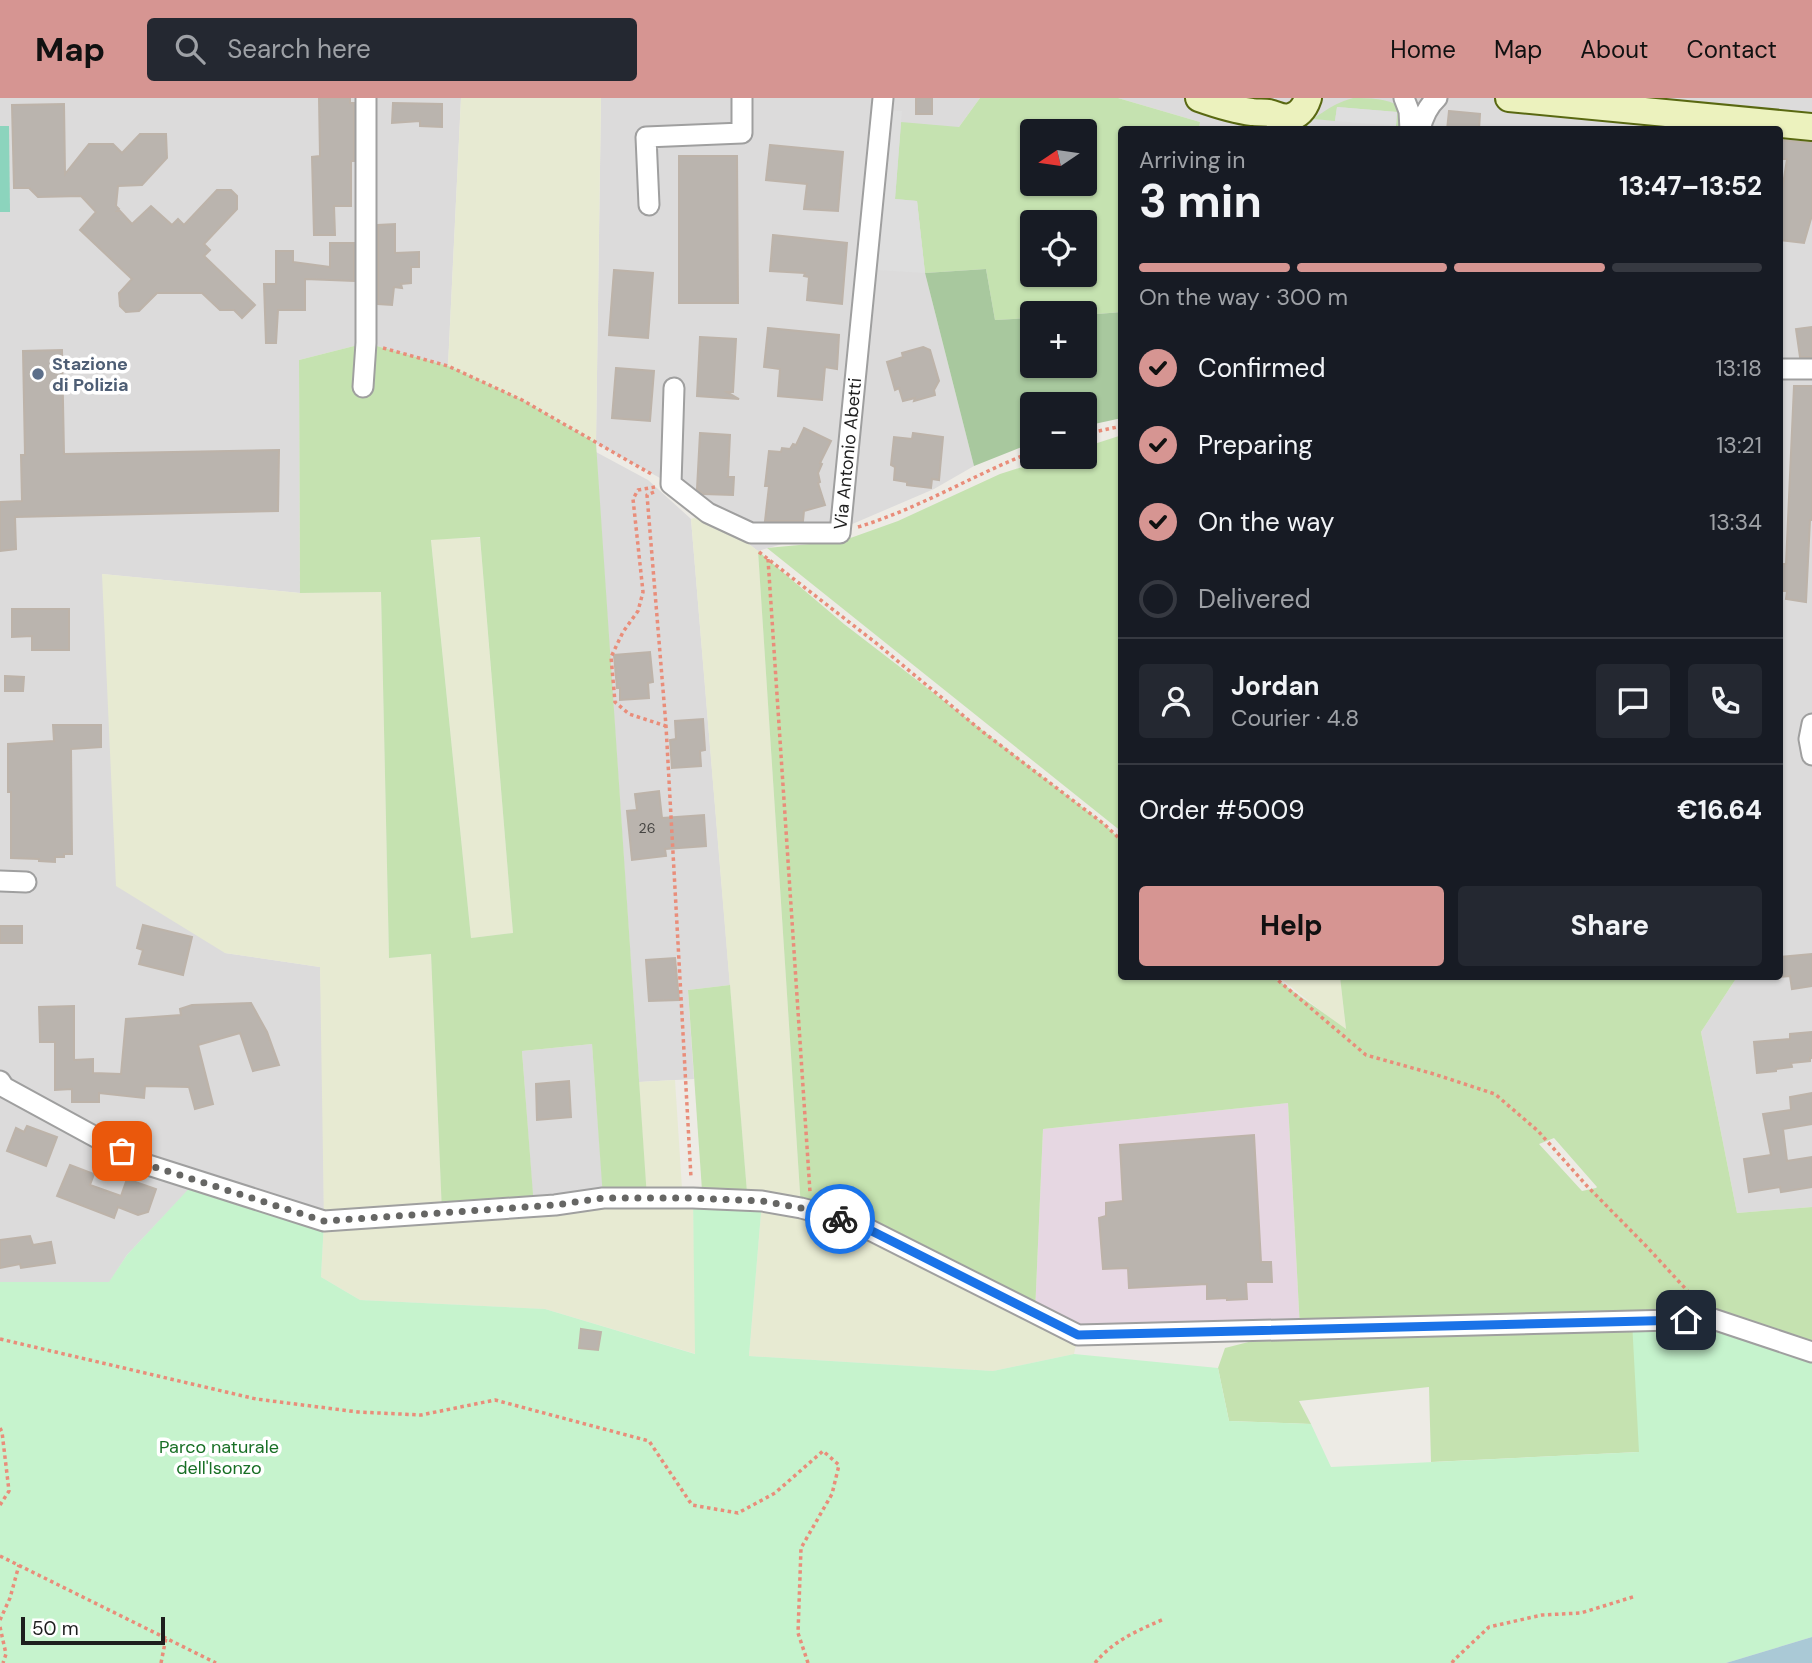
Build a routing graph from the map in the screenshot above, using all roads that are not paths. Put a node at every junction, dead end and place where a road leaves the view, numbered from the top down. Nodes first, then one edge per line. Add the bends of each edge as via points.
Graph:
1 (366, 98) edge
2 (742, 98) edge
3 (883, 98) edge
4 (1199, 98) edge
5 (1404, 98) edge
6 (1437, 98) edge
7 (1509, 98) edge
8 (1313, 101) edge
9 (1630, 104) edge
10 (1266, 106) edge
11 (1410, 126) edge
12 (1421, 126) edge
13 (1812, 127) edge
14 (649, 205) dead end
15 (1783, 369) edge
16 (1812, 369) edge
17 (363, 387) dead end
18 (674, 388) dead end
19 (1812, 724) edge
20 (1812, 755) edge
21 (0, 881) edge
22 (26, 882) dead end
23 (1, 1091) edge
24 (1812, 1352) edge

1 - 17 street
2 - 14 street via 742,132 646,137
3 - 18 street, Via Antonio Abetti via 840,533 751,533 708,513 671,484
4 - 10 main road via 1252,112
5 - 11 street
6 - 12 street
7 - 9 main road
8 - 10 main road via 1286,118 1277,117
9 - 13 main road
15 - 16 street
19 - 20 street
21 - 22 street
23 - 24 street via 145,1164 324,1221 603,1198 762,1201 812,1211 854,1222 1078,1335 1713,1319

